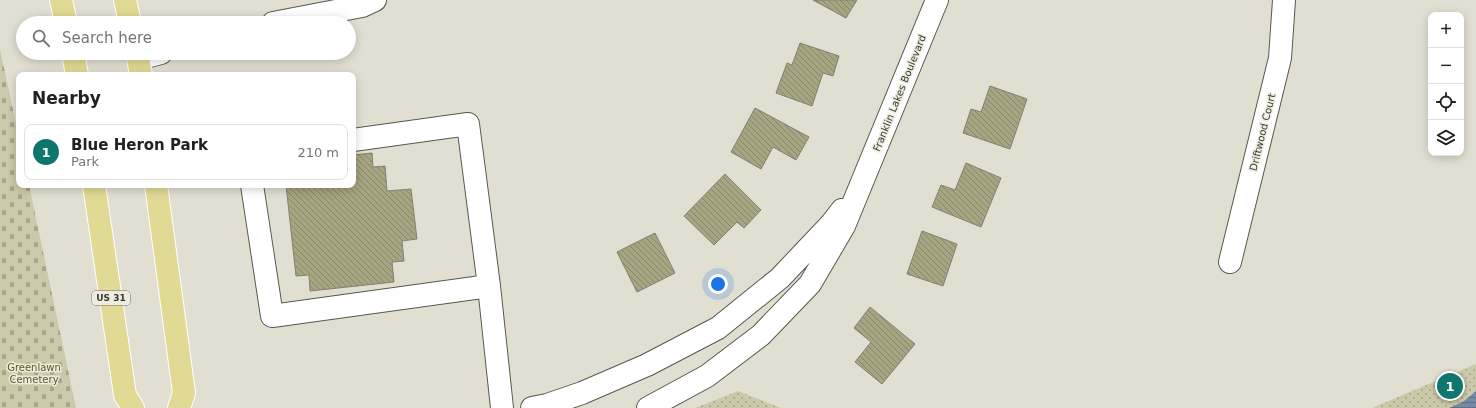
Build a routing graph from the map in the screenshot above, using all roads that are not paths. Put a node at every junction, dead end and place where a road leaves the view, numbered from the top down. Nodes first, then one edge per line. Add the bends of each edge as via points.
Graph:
1 (61, 0) edge
2 (125, 0) edge
3 (375, 0) edge
4 (937, 0) edge
5 (1284, 0) edge
6 (64, 16) edge
7 (128, 16) edge
8 (310, 16) edge
9 (74, 60) edge
10 (76, 72) edge
11 (356, 140) edge
12 (862, 185) junction
13 (94, 188) edge
14 (156, 188) edge
15 (252, 188) edge
16 (1230, 262) dead end
17 (489, 286) junction
18 (133, 408) edge
19 (179, 408) edge
20 (502, 408) edge
21 (532, 408) edge
22 (648, 408) edge

1 - 6 main road
2 - 7 main road
3 - 8 street via 362,6
4 - 12 street, Franklin Lakes Boulevard
5 - 16 street, Driftwood Court via 1280,58
9 - 10 main road
11 - 17 street via 468,124
12 - 21 street, Franklin Lakes Boulevard via 832,223 780,278 718,328 640,368 582,393
12 - 22 street, Franklin Lakes Boulevard via 844,226 810,284 761,335 707,376
13 - 18 main road, US 31 via 125,394
14 - 19 main road via 184,393
15 - 17 street via 272,316
17 - 20 street

